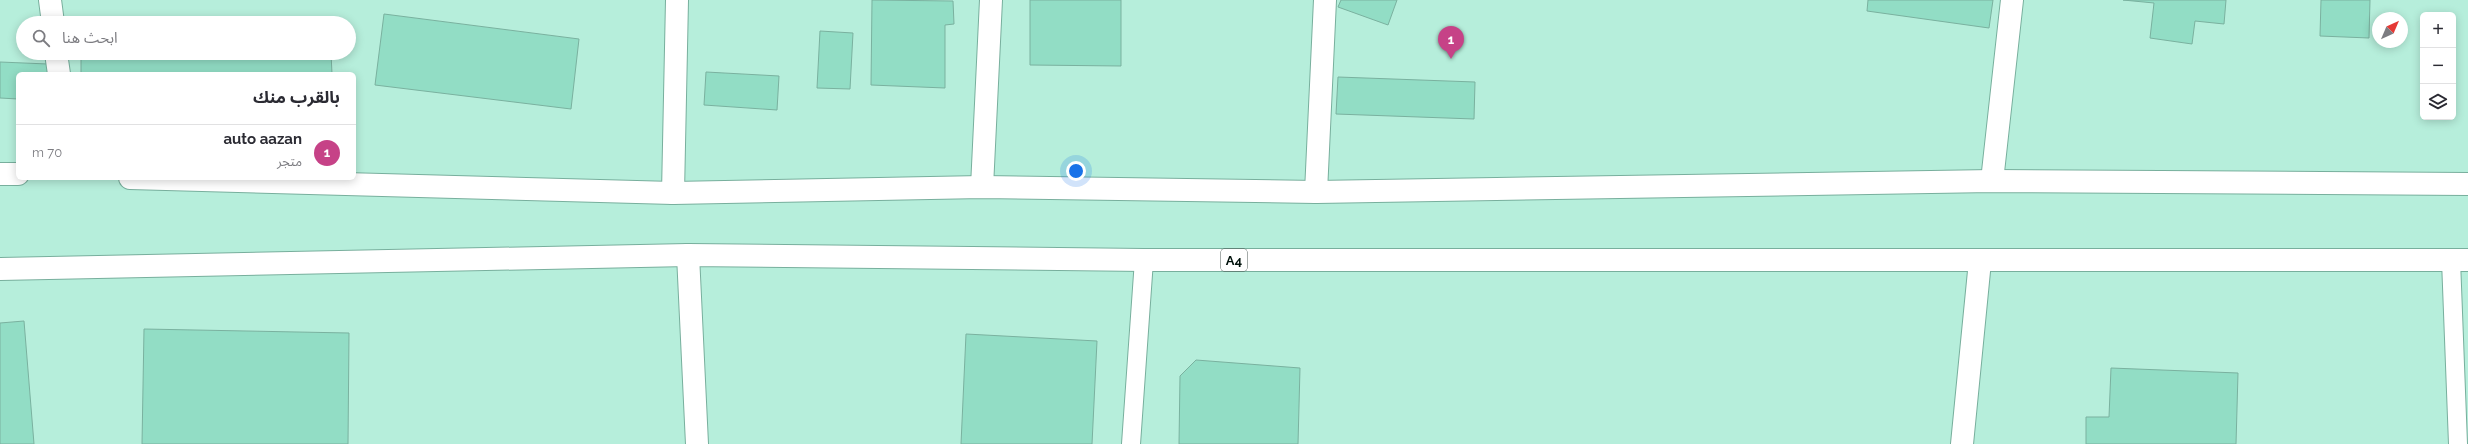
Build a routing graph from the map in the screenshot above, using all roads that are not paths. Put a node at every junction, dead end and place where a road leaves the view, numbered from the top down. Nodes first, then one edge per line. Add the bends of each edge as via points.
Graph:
1 (50, 0) edge
2 (677, 0) edge
3 (991, 0) edge
4 (1325, 0) edge
5 (2012, 0) edge
6 (52, 16) edge
7 (57, 60) edge
8 (59, 72) edge
9 (0, 174) edge
10 (16, 174) edge
11 (202, 180) edge
12 (1992, 181) junction
13 (2468, 184) edge
14 (982, 187) junction
15 (1316, 192) junction
16 (673, 193) junction
17 (688, 255) junction
18 (1144, 260) junction
19 (2460, 260) edge
20 (1980, 261) junction
21 (0, 269) edge
22 (697, 444) edge
23 (1131, 444) edge
24 (1962, 444) edge
25 (2458, 444) edge

1 - 6 main road
2 - 16 main road
3 - 14 main road
4 - 15 main road
5 - 12 main road
7 - 8 main road
9 - 10 main road
11 - 16 main road
12 - 13 main road
12 - 15 main road
14 - 15 main road
14 - 16 main road
17 - 18 main road, A4
17 - 21 main road, A4
17 - 22 main road
18 - 20 main road, A4
18 - 23 lane
19 - 20 main road, A4
19 - 25 lane
20 - 24 main road

